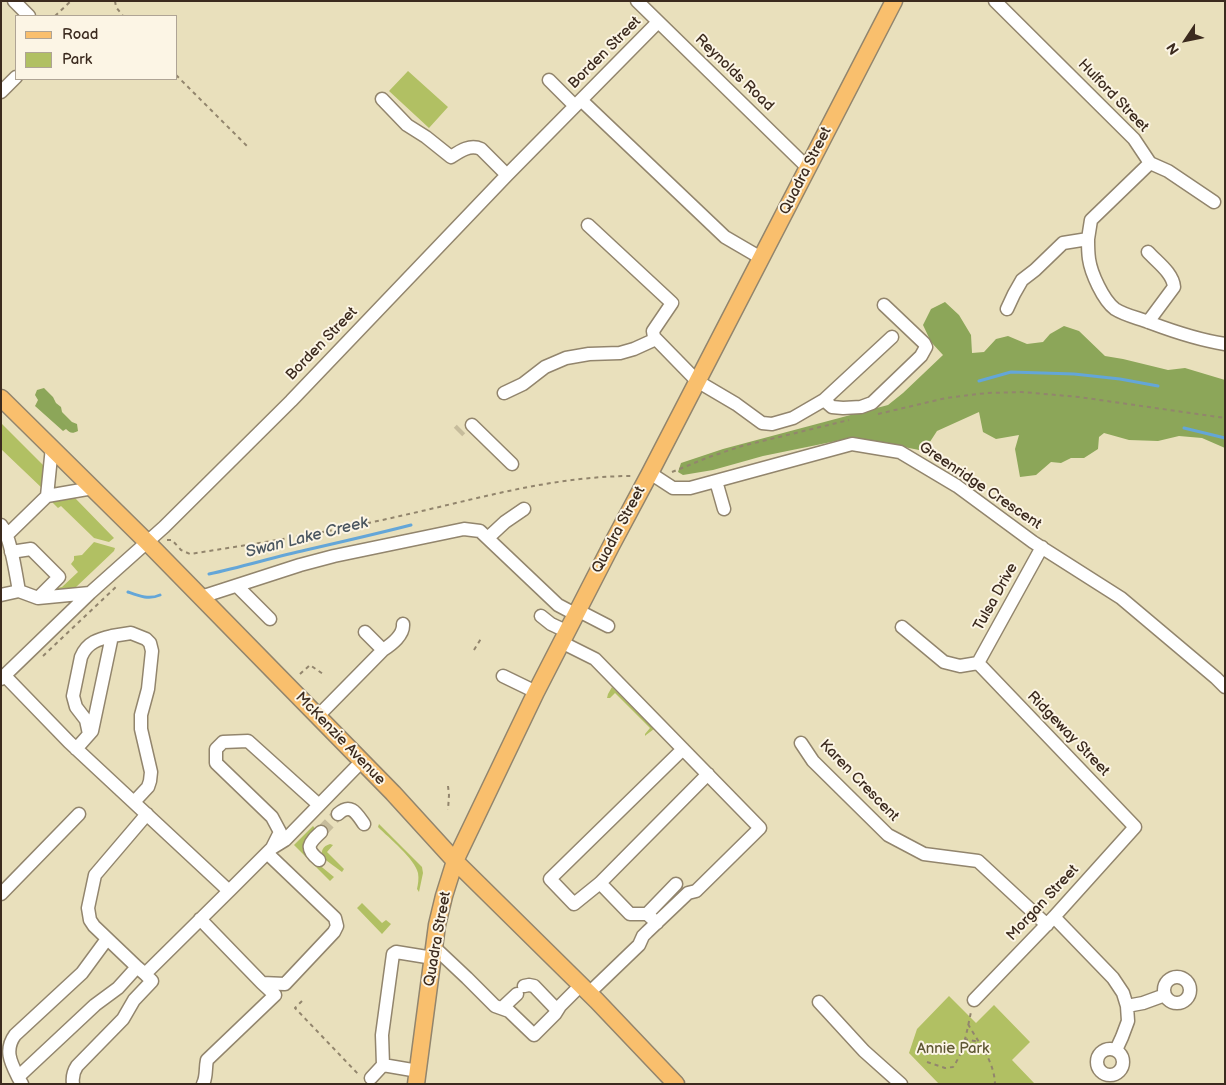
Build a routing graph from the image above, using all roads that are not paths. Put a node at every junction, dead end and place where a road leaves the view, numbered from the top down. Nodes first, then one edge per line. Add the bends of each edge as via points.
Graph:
1 (14, 1) edge
2 (637, 1) edge
3 (894, 1) edge
4 (995, 1) edge
5 (28, 15) edge
6 (658, 22) junction
7 (15, 78) edge
8 (549, 80) dead end
9 (1, 92) edge
10 (382, 99) dead end
11 (578, 103) junction
12 (1150, 163) junction
13 (808, 168) junction
14 (507, 175) junction
15 (1214, 202) dead end
16 (588, 225) dead end
17 (1088, 239) junction
18 (1148, 252) dead end
19 (761, 258) junction
20 (884, 305) dead end
21 (1007, 309) dead end
22 (1148, 322) junction
23 (892, 337) dead end
24 (656, 339) junction
25 (1225, 344) edge
26 (697, 381) junction
27 (504, 394) dead end
28 (1, 398) edge
29 (824, 400) junction
30 (472, 425) dead end
31 (52, 447) junction
32 (512, 464) dead end
33 (644, 474) junction
34 (716, 482) junction
35 (93, 488) junction
36 (47, 496) junction
37 (524, 509) dead end
38 (724, 509) dead end
39 (4, 530) edge
40 (491, 535) dead end
41 (147, 542) junction
42 (1042, 547) junction
43 (11, 552) junction
44 (235, 586) junction
45 (19, 591) junction
46 (90, 594) junction
47 (1, 595) edge
48 (202, 597) junction
49 (38, 598) junction
50 (576, 612) junction
51 (541, 616) dead end
52 (270, 619) dead end
53 (403, 624) dead end
54 (608, 626) dead end
55 (902, 627) dead end
56 (365, 632) dead end
57 (112, 636) junction
58 (564, 636) junction
59 (383, 650) junction
60 (978, 663) junction
61 (503, 676) dead end
62 (3, 677) edge
63 (1225, 687) edge
64 (536, 692) junction
65 (318, 716) junction
66 (89, 735) junction
67 (801, 743) dead end
68 (76, 748) junction
69 (683, 749) junction
70 (362, 761) junction
71 (708, 774) junction
72 (134, 802) junction
73 (319, 805) junction
74 (78, 814) dead end
75 (147, 814) junction
76 (338, 814) dead end
77 (364, 824) dead end
78 (1135, 827) joint
79 (321, 832) tunnel mouth
80 (269, 850) junction
81 (319, 860) dead end
82 (455, 861) junction
83 (600, 883) junction
84 (676, 884) dead end
85 (229, 891) junction
86 (1, 894) edge
87 (647, 914) junction
88 (200, 920) junction
89 (1050, 921) junction
90 (657, 923) junction
91 (107, 939) junction
92 (433, 953) junction
93 (141, 971) junction
94 (262, 983) junction
95 (585, 989) junction
96 (1165, 995) dead end
97 (974, 1000) road end
98 (819, 1002) dead end
99 (1127, 1006) junction
100 (502, 1008) junction
101 (558, 1010) junction
102 (1116, 1050) dead end
103 (383, 1065) junction
104 (366, 1078) road end
105 (417, 1078) edge
106 (20, 1080) edge
107 (73, 1084) edge
108 (202, 1084) edge
109 (676, 1084) edge
110 (901, 1084) edge

1 - 5 street
2 - 6 street, Reynolds Road
3 - 13 main road, Quadra Street
4 - 12 street, Hulford Street via 1134,139
6 - 11 street, Borden Street
6 - 13 street, Reynolds Road
7 - 9 street
8 - 11 street
10 - 14 street via 407,125 451,157 469,147 484,147
11 - 14 street, Borden Street
11 - 19 street via 725,237
12 - 15 street via 1168,171
12 - 17 street via 1091,220
13 - 19 main road, Quadra Street
14 - 41 street, Borden Street via 290,401
16 - 24 street via 672,303 653,331
17 - 21 street via 1063,243 1022,280
17 - 22 street via 1089,260 1106,299 1114,308
18 - 22 street via 1171,276 1174,287
19 - 26 main road, Quadra Street
20 - 29 street via 924,343 926,347 921,356 872,403 843,408 832,407
22 - 25 street
23 - 29 street
24 - 26 street
24 - 27 street via 620,352 566,358 545,367
26 - 29 street via 762,423 772,424 793,418
26 - 33 main road, Quadra Street
28 - 31 main road, McKenzie Avenue
30 - 32 street
31 - 35 main road, McKenzie Avenue
31 - 36 street
33 - 34 street, Greenridge Crescent via 673,488
33 - 50 main road, Quadra Street
34 - 38 street
34 - 42 street, Greenridge Crescent via 852,444 900,452 957,486
35 - 36 street
35 - 41 main road, McKenzie Avenue
36 - 39 street
37 - 40 street
39 - 43 street
41 - 46 street, Borden Street
41 - 48 main road, McKenzie Avenue
42 - 60 street, Tulsa Drive
42 - 63 street, Greenridge Crescent via 1121,598
43 - 45 street
43 - 49 street via 31,550 58,577
44 - 48 street
44 - 50 street via 317,560 464,529 480,531 558,605
44 - 52 street
45 - 47 street
45 - 49 street
46 - 49 street
46 - 62 street, Borden Street
48 - 65 main road, McKenzie Avenue
50 - 54 street
50 - 58 main road, Quadra Street
51 - 58 street
53 - 59 street via 401,633
55 - 60 street via 944,662 960,666
56 - 59 street
57 - 66 street
57 - 66 street via 86,647 77,674 73,696 76,707 86,720
57 - 72 street via 131,633 146,638 152,651 141,715 150,781
58 - 64 main road, Quadra Street
58 - 69 street via 595,659
59 - 65 street
60 - 78 street, Ridgeway Street
61 - 64 street
62 - 68 street
64 - 82 main road, Quadra Street
65 - 70 main road, McKenzie Avenue
66 - 68 street
67 - 89 street, Karen Crescent via 813,761 888,835 924,854 978,861
68 - 72 street
69 - 71 street
69 - 83 street via 550,879 574,904
70 - 73 street
70 - 82 main road, McKenzie Avenue
71 - 83 street
71 - 90 street via 760,828
72 - 75 street
73 - 80 street via 285,840
73 - 80 street via 248,741 223,742 216,749 216,763 272,817 280,832
74 - 86 street
75 - 85 street
75 - 91 street via 95,876 88,908 90,920
76 - 77 street via 343,809 350,809
78 - 89 street, Morgan Street
79 - 81 street via 311,842 310,848
80 - 85 street
80 - 94 street via 335,918 337,926 285,984
82 - 92 main road, Quadra Street via 440,909
82 - 95 main road, McKenzie Avenue
83 - 87 street via 630,914
84 - 87 street
85 - 88 street
87 - 90 street
88 - 93 street
88 - 94 street
89 - 97 street, Morgan Street
89 - 99 street, Karen Crescent via 1113,978
90 - 95 street via 639,945
91 - 93 street
91 - 106 street via 82,973 12,1040 9,1056
92 - 100 street via 468,978 495,1006
92 - 103 street via 392,954 382,1035
92 - 105 main road, Quadra Street
93 - 106 street via 95,1005
93 - 107 street via 152,981 134,1000 123,1019 77,1066 72,1076
94 - 108 street via 275,995 207,1060
95 - 101 street
95 - 109 main road, McKenzie Avenue
96 - 99 street
98 - 110 street via 864,1051
99 - 102 street via 1128,1021
100 - 101 street via 530,984
100 - 101 street via 534,1035
103 - 104 street
103 - 105 street

